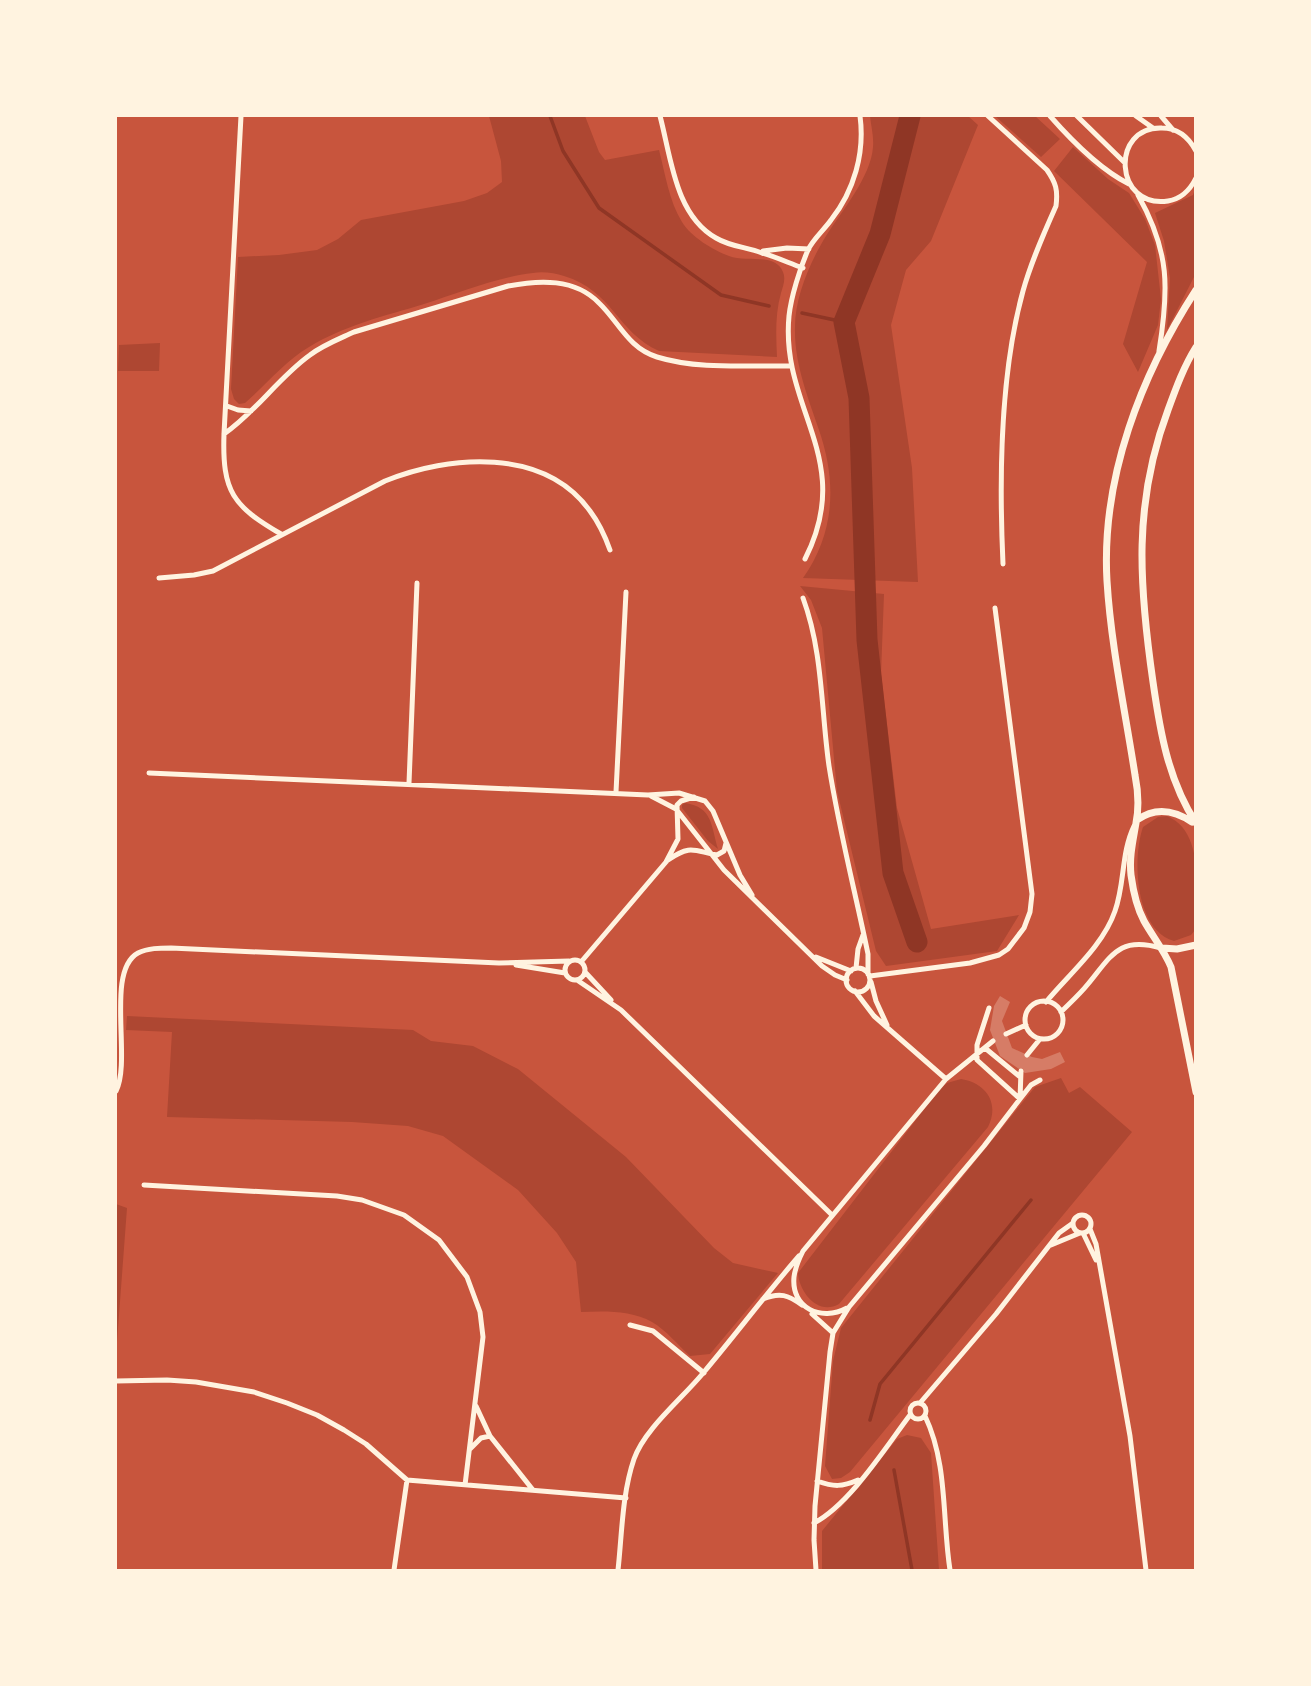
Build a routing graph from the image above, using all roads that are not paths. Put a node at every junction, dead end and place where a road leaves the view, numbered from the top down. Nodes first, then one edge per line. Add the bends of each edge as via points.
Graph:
1 (241, 116) edge
2 (660, 116) edge
3 (860, 116) edge
4 (988, 116) edge
5 (1050, 116) edge
6 (1077, 116) edge
7 (1136, 116) edge
8 (1161, 116) edge
9 (1153, 128) junction
10 (1173, 130) junction
11 (1187, 138) junction
12 (1195, 139) edge
13 (1195, 151) edge
14 (1124, 162) junction
15 (1195, 178) edge
16 (1129, 184) junction
17 (1137, 193) junction
18 (808, 249) junction
19 (760, 252) junction
20 (803, 268) junction
21 (1195, 290) edge
22 (1195, 347) edge
23 (1159, 353) junction
24 (791, 366) junction
25 (226, 406) junction
26 (251, 411) junction
27 (223, 434) junction
28 (281, 534) junction
29 (610, 550) dead end
30 (805, 559) dead end
31 (1003, 564) dead end
32 (159, 579) dead end
33 (417, 583) dead end
34 (626, 592) dead end
35 (803, 598) dead end
36 (995, 608) dead end
37 (149, 773) dead end
38 (409, 783) junction
39 (616, 792) junction
40 (648, 795) junction
41 (696, 797) junction
42 (676, 809) junction
43 (1137, 820) junction
44 (1195, 823) edge
45 (726, 843) junction
46 (710, 854) junction
47 (666, 862) junction
48 (752, 895) junction
49 (863, 935) junction
50 (1195, 945) edge
51 (1162, 948) junction
52 (810, 954) junction
53 (569, 961) junction
54 (582, 962) junction
55 (499, 963) junction
56 (853, 970) junction
57 (585, 972) junction
58 (565, 973) junction
59 (869, 977) junction
60 (578, 980) junction
61 (847, 980) junction
62 (855, 991) junction
63 (1046, 1002) junction
64 (989, 1008) dead end
65 (621, 1010) junction
66 (1061, 1013) junction
67 (1026, 1025) junction
68 (889, 1028) junction
69 (1006, 1034) dead end
70 (1040, 1039) junction
71 (993, 1041) dead end
72 (985, 1048) junction
73 (1027, 1055) dead end
74 (975, 1057) junction
75 (946, 1079) junction
76 (1040, 1080) dead end
77 (116, 1091) edge
78 (1195, 1092) edge
79 (1020, 1099) junction
80 (144, 1185) dead end
81 (832, 1215) junction
82 (1073, 1223) junction
83 (1090, 1228) junction
84 (1082, 1233) junction
85 (1051, 1245) junction
86 (803, 1251) junction
87 (1098, 1262) junction
88 (760, 1300) junction
89 (849, 1307) junction
90 (809, 1311) junction
91 (630, 1325) dead end
92 (833, 1333) junction
93 (704, 1373) junction
94 (116, 1381) edge
95 (475, 1403) junction
96 (920, 1403) junction
97 (910, 1415) junction
98 (925, 1416) junction
99 (490, 1436) junction
100 (469, 1451) junction
101 (861, 1479) junction
102 (407, 1480) junction
103 (817, 1481) junction
104 (466, 1485) junction
105 (533, 1490) junction
106 (626, 1498) junction
107 (814, 1523) junction
108 (394, 1570) edge
109 (618, 1570) edge
110 (816, 1570) edge
111 (950, 1570) edge
112 (1146, 1570) edge

1 - 25 street
2 - 19 street via 682,198 691,215 716,238
3 - 18 street via 861,154 846,199
4 - 31 street via 1047,170 1058,191 1023,290 1014,334 1004,412
5 - 16 street via 1072,141
6 - 14 street
7 - 9 street
8 - 10 street
9 - 10 street
9 - 14 street via 1133,140
10 - 11 street
11 - 12 street
11 - 13 street
14 - 16 street
15 - 17 street via 1184,195 1173,201 1147,200
16 - 17 street
17 - 23 street via 1160,242 1163,263 1165,316
18 - 19 street
18 - 20 street
19 - 20 street
20 - 24 street via 789,317
21 - 23 main road
22 - 44 main road via 1168,409 1148,477 1142,512 1141,584 1165,751 1173,780
23 - 43 main road via 1125,444 1108,536 1111,619 1136,783
24 - 26 street via 692,364 656,357 626,337 586,292 552,282 526,282 333,341 308,356
24 - 30 street via 815,440 824,486 822,517
25 - 26 street
25 - 27 street
26 - 27 street
27 - 28 street via 224,466 233,497 251,517
28 - 29 street via 413,470 471,461 506,463 556,481 589,509
28 - 32 street via 213,570
33 - 38 street
34 - 39 street
35 - 49 street via 813,627 834,796
36 - 59 street via 1032,894 1028,919 1017,939 999,955
37 - 38 street
38 - 39 street
39 - 40 street
40 - 41 street
40 - 42 street
41 - 42 street via 681,801
41 - 45 street via 713,811
42 - 46 street
42 - 47 street via 678,839
43 - 44 main road via 1168,810
43 - 51 main road via 1131,877 1143,919
43 - 63 street via 1106,931
45 - 46 street via 721,854
45 - 48 street
46 - 47 street via 690,849
46 - 48 street
47 - 54 street
48 - 52 street
49 - 56 street
49 - 59 street
50 - 51 main road
51 - 66 street via 1146,944 1122,947
51 - 78 main road via 1174,980
52 - 56 street via 837,968
52 - 61 street via 828,971
53 - 54 street
53 - 55 street
53 - 58 street
54 - 57 street
55 - 58 street
55 - 77 street via 171,948 137,954 129,961 122,988
56 - 59 street via 862,968
56 - 61 street
57 - 60 street
57 - 65 street
58 - 60 street
59 - 62 street via 866,989
59 - 68 street
60 - 65 street
61 - 62 street
62 - 68 street via 864,1006
63 - 66 street
63 - 67 street via 1030,1008
64 - 74 street
65 - 81 street
66 - 70 street via 1060,1030
67 - 69 street
67 - 70 street
68 - 75 street
70 - 73 street
71 - 72 street
72 - 74 street
72 - 79 street via 1020,1073
74 - 75 street
74 - 79 street
75 - 81 street
76 - 79 street
79 - 89 street
80 - 95 street via 349,1198 384,1206 424,1228 467,1277 480,1312 483,1337
81 - 86 street
82 - 83 street via 1086,1216
82 - 84 street
82 - 85 street
83 - 84 street
83 - 87 street
84 - 85 street
84 - 87 street
85 - 96 street
86 - 88 street
86 - 90 street via 794,1282
87 - 112 street via 1128,1425
88 - 90 street via 784,1294
88 - 93 street
89 - 90 street via 827,1314
89 - 92 street
90 - 92 street
91 - 93 street via 653,1331
92 - 103 street
93 - 106 street via 642,1443
94 - 102 street via 196,1382 287,1403 366,1444
95 - 99 street
95 - 100 street
96 - 97 street via 911,1407
96 - 98 street via 926,1408
97 - 98 street via 917,1420
97 - 101 street
98 - 111 street via 940,1465
99 - 100 street via 476,1441
99 - 105 street
100 - 104 street
101 - 103 street via 834,1487
101 - 107 street via 842,1503
102 - 104 street
102 - 108 street
103 - 107 street
104 - 105 street
105 - 106 street
106 - 109 street
107 - 110 street

